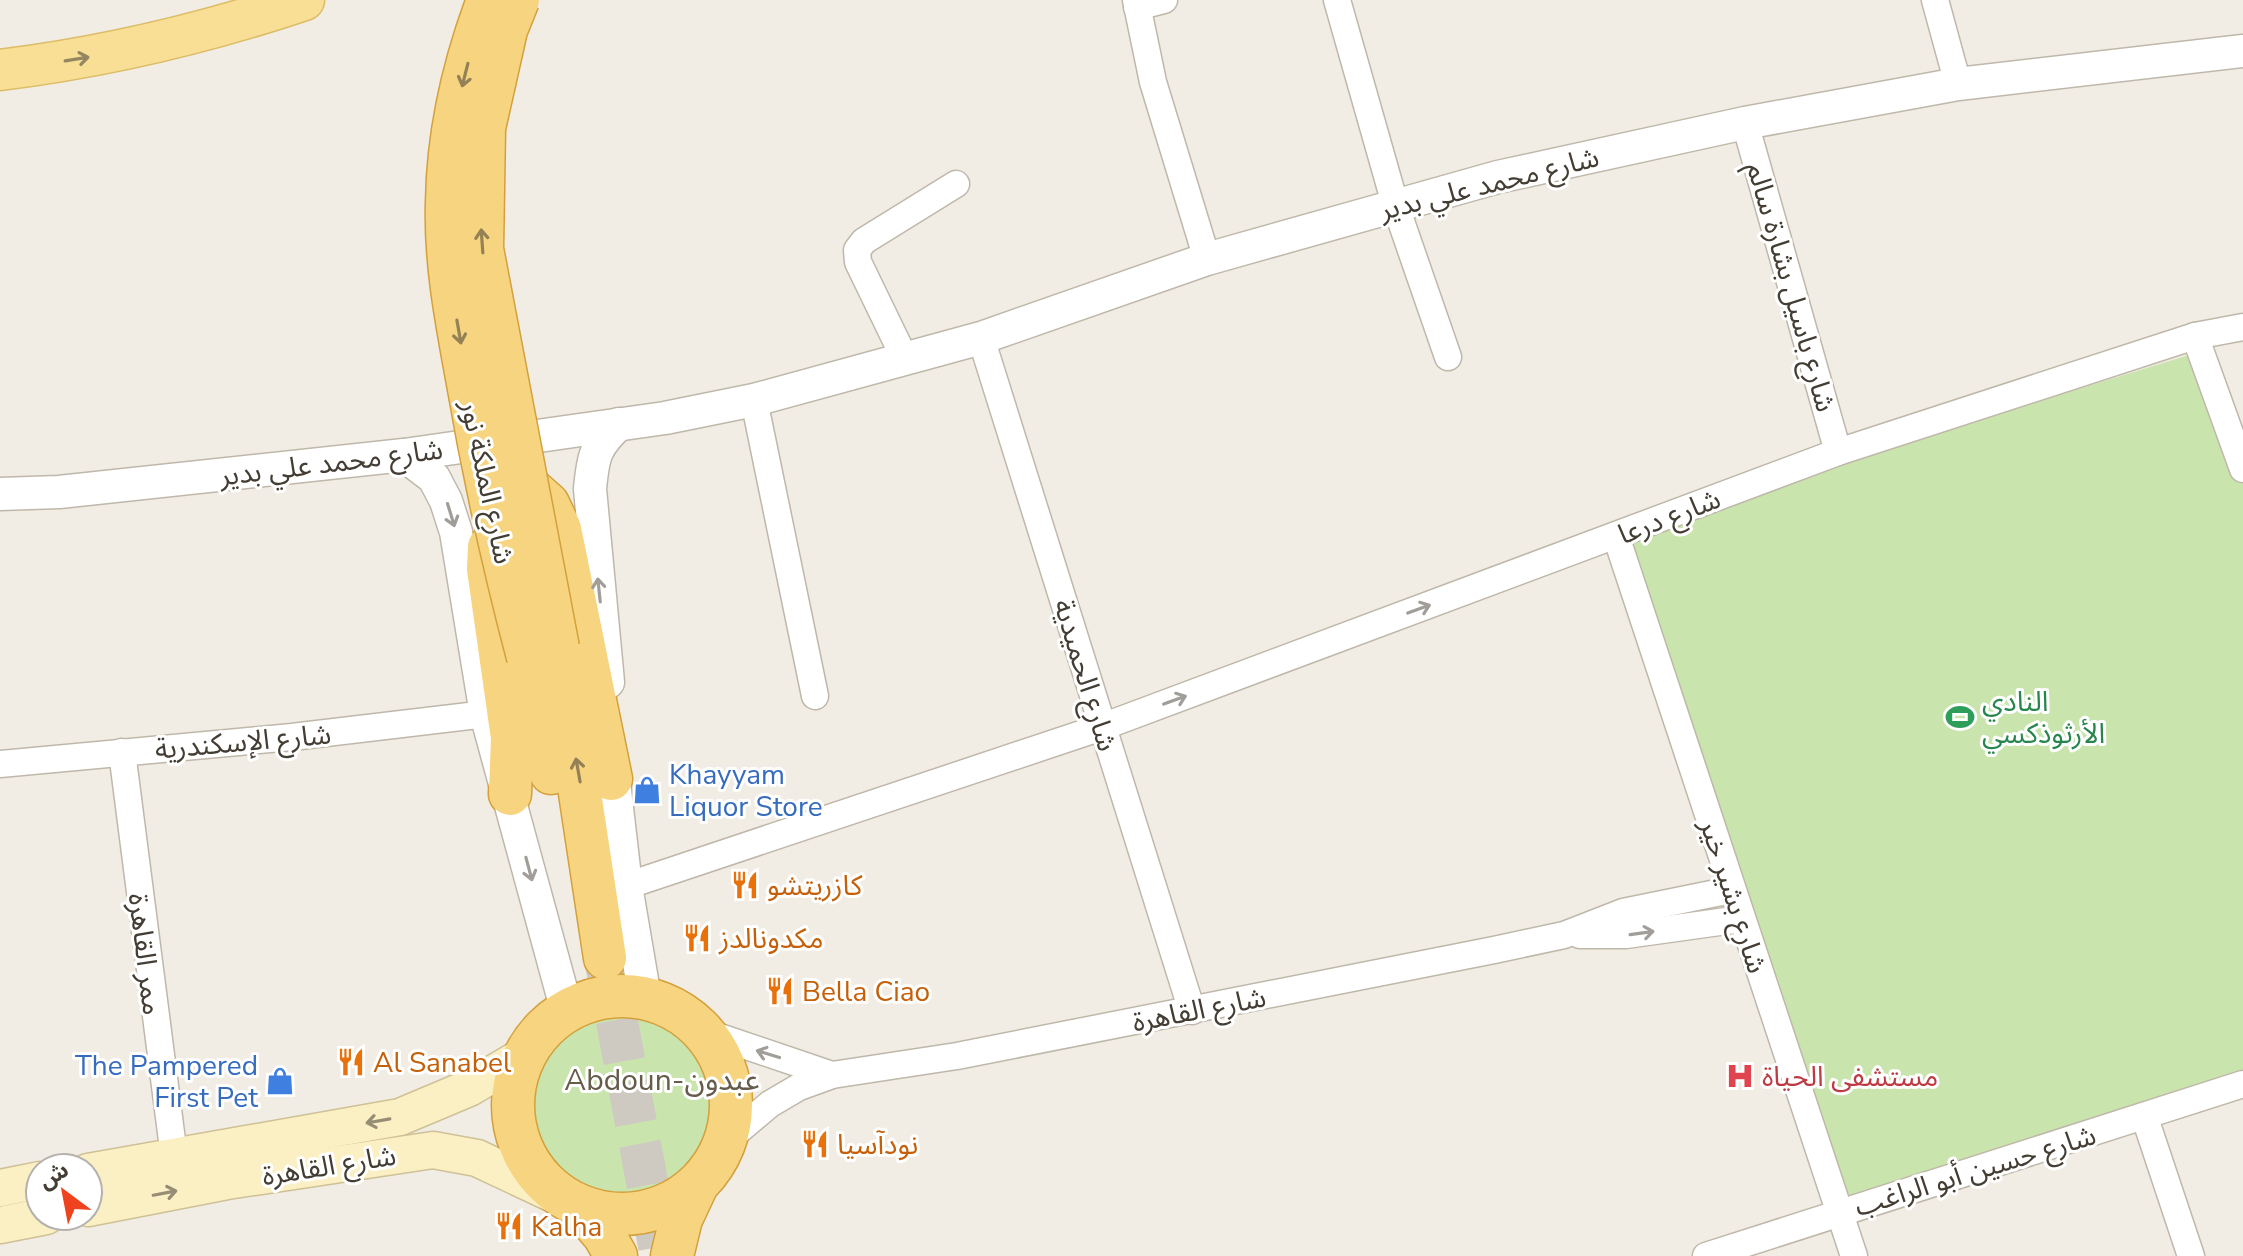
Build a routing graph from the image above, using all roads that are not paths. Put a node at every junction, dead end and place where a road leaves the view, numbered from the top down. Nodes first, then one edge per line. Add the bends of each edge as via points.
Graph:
1 (304, 0) edge
2 (488, 0) edge
3 (518, 0) edge
4 (1164, 0) edge
5 (1337, 0) edge
6 (1935, 0) edge
7 (1137, 4) edge
8 (2243, 51) edge
9 (0, 70) edge
10 (1958, 84) junction
11 (1745, 123) junction
12 (956, 184) dead end
13 (1395, 204) junction
14 (1207, 259) junction
15 (2243, 327) edge
16 (2195, 336) junction
17 (981, 338) junction
18 (904, 357) junction
19 (1448, 357) dead end
20 (754, 400) junction
21 (619, 424) junction
22 (1838, 452) junction
23 (404, 455) junction
24 (2243, 469) edge
25 (530, 488) junction
26 (0, 494) edge
27 (492, 518) junction
28 (1616, 536) junction
29 (543, 652) junction
30 (815, 696) dead end
31 (499, 726) junction
32 (1102, 727) junction
33 (122, 752) junction
34 (0, 764) edge
35 (611, 779) junction
36 (510, 794) joint
37 (626, 886) junction
38 (1731, 890) junction
39 (1741, 919) junction
40 (1564, 935) junction
41 (593, 960) tunnel mouth
42 (645, 998) junction
43 (567, 1011) junction
44 (1192, 1011) junction
45 (705, 1032) junction
46 (525, 1055) junction
47 (832, 1075) junction
48 (2243, 1084) edge
49 (431, 1106) junction
50 (2145, 1118) junction
51 (726, 1141) junction
52 (433, 1150) junction
53 (174, 1156) junction
54 (104, 1169) edge
55 (24, 1183) edge
56 (696, 1187) junction
57 (0, 1188) edge
58 (570, 1202) junction
59 (104, 1205) edge
60 (1839, 1212) junction
61 (24, 1220) edge
62 (0, 1225) edge
63 (616, 1256) edge
64 (672, 1256) edge
65 (1706, 1256) edge
66 (1854, 1256) edge
67 (2191, 1256) edge

9 -> 1 main road via 194,36
2 -> 27 highway, شارع الملكة نور, bridge via 457,109 447,202 454,308
25 -> 3 highway, شارع الملكة نور, bridge via 482,249 480,186 491,89
4 - 7 street
5 - 13 street
6 - 10 street
7 - 14 street via 1153,82
8 - 10 street, شارع محمد علي بدير
10 - 11 street, شارع محمد علي بدير
11 - 13 street, شارع محمد علي بدير
11 - 22 street, شارع باسيل بشارة سالم
12 - 18 street via 857,250
13 - 14 street, شارع محمد علي بدير
13 - 19 street
14 - 17 street, شارع محمد علي بدير
15 - 16 street, شارع درعا
16 - 22 street, شارع درعا
16 - 24 street
17 - 18 street, شارع محمد علي بدير
17 - 32 street, شارع الحميدية
18 - 20 street, شارع محمد علي بدير
20 - 21 street, شارع محمد علي بدير
20 - 30 street
21 - 23 street, شارع محمد علي بدير
35 -> 21 street via 611,711 590,489 592,460 600,442
22 - 28 street, شارع درعا
23 - 26 street, شارع محمد علي بدير
23 -> 31 street, شارع الملكة نور via 434,478 450,511
25 - 29 highway, شارع الملكة نور, bridge
25 - 35 highway via 555,515
27 - 29 highway, شارع الملكة نور, bridge
27 - 31 highway via 488,569
32 -> 28 street, شارع درعا
28 - 38 street, شارع بشير خير
29 - 41 highway, شارع الملكة نور via 557,804
31 - 33 street, شارع الإسكندرية
31 - 36 highway
32 - 37 street, شارع درعا
32 - 44 street, شارع الحميدية
33 - 34 street, شارع الإسكندرية
33 - 53 street, ممر القاهرة
35 - 37 street
36 -> 43 street
37 - 42 street
38 - 39 street, شارع بشير خير
38 - 40 street, شارع القاهرة via 1623,912
40 -> 39 street, شارع القاهرة via 1626,935
39 - 60 street, شارع بشير خير
40 - 44 street, شارع القاهرة
42 - 43 highway via 592,1000
42 - 45 highway via 678,1010
43 - 46 highway via 550,1023
44 - 47 street, شارع القاهرة
47 -> 45 street, شارع القاهرة
45 - 51 highway via 721,1056 730,1084 732,1113
46 - 49 main road, شارع القاهرة
46 - 58 highway via 514,1086 521,1149 538,1176
47 - 51 street, شارع القاهرة via 770,1104
48 - 50 street, شارع حسين أبو الراغب
49 - 52 main road via 449,1115 455,1127 446,1144
49 -> 53 main road, شارع القاهرة via 400,1117
50 - 60 street, شارع حسين أبو الراغب
50 - 67 street
51 - 56 highway
52 - 58 main road, شارع القاهرة via 477,1158
59 -> 52 main road, شارع القاهرة
53 - 54 main road, شارع القاهرة
55 - 57 main road
56 - 58 highway via 670,1204 640,1214 609,1214
56 - 64 highway
58 - 63 highway via 604,1235
60 - 65 street, شارع حسين أبو الراغب
60 - 66 street, شارع بشير خير
61 - 62 main road

